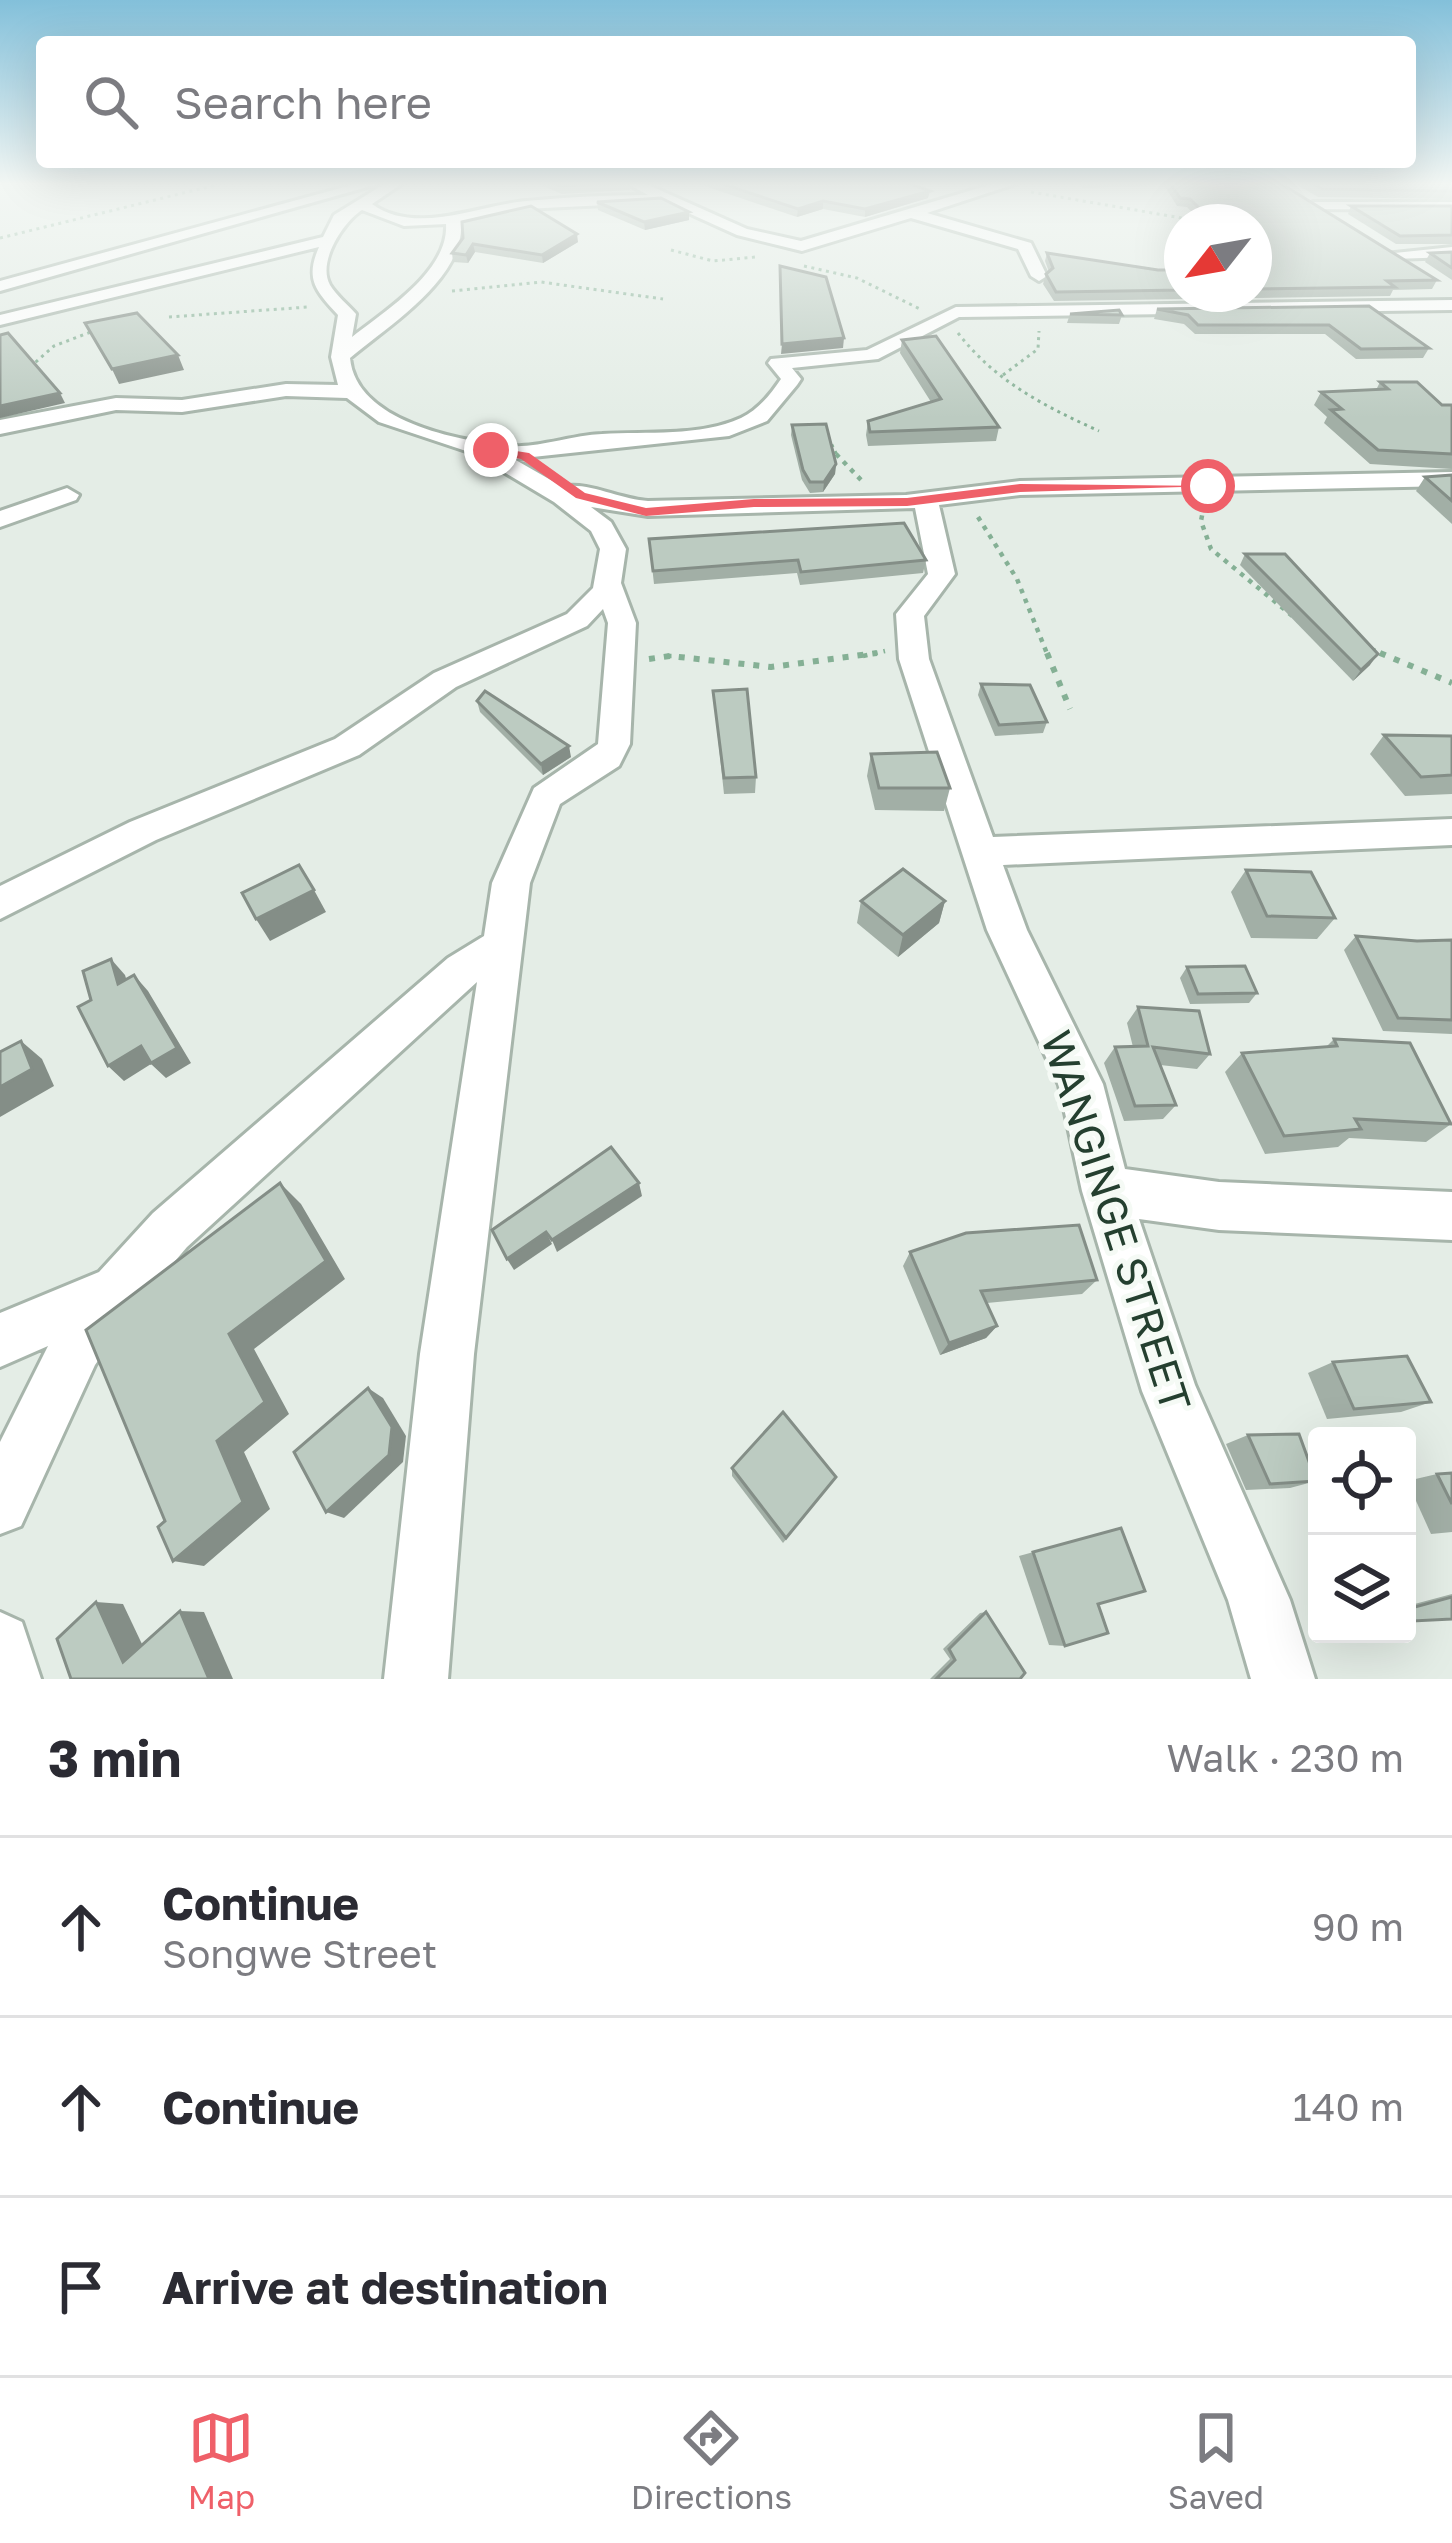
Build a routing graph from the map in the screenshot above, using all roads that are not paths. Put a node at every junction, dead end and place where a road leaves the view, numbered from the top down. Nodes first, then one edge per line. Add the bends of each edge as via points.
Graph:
1 (96, 261) edge
2 (241, 261) edge
3 (323, 261) edge
4 (439, 261) edge
5 (1034, 261) edge
6 (1405, 261) edge
7 (1415, 268) edge
8 (1039, 276) dead end
9 (0, 286) edge
10 (1452, 305) edge
11 (0, 320) edge
12 (342, 355) junction
13 (352, 392) junction
14 (0, 427) edge
15 (481, 450) junction
16 (516, 453) junction
17 (1452, 479) edge
18 (67, 494) dead end
19 (905, 500) junction
20 (0, 519) edge
21 (607, 584) junction
22 (1452, 832) edge
23 (977, 852) junction
24 (0, 904) edge
25 (501, 946) junction
26 (1106, 1191) junction
27 (1452, 1216) edge
28 (117, 1290) junction
29 (0, 1340) edge
30 (0, 1505) edge
31 (0, 1644) edge
32 (9, 1679) edge
33 (416, 1679) edge
34 (1283, 1679) edge

1 - 9 street
2 - 11 street
3 - 12 street via 318,278 347,314
4 - 12 street
5 - 8 street
6 - 7 street
10 - 16 street via 956,312 871,355 777,364 791,379 764,414 717,431 568,439
12 - 13 street
13 - 14 street via 116,404
13 - 15 street via 403,425
15 - 16 street
15 - 21 street via 602,527 613,549
16 - 19 street via 565,488 613,507 659,512 754,503 780,512 840,512
17 - 19 street
18 - 20 street
19 - 23 street, WANGINGE STREET via 945,574 910,614 911,641
21 - 24 street via 577,620 445,680 347,747 143,832
21 - 25 street via 622,622 614,744 607,758 541,805 511,883
22 - 23 street
23 - 26 street, WANGINGE STREET via 1074,1067
25 - 28 street via 462,970 222,1182
25 - 33 street via 447,1354
26 - 27 street via 1219,1206
26 - 34 street, WANGINGE STREET via 1169,1391 1259,1600
28 - 29 street
28 - 30 street via 76,1346
31 - 32 street

